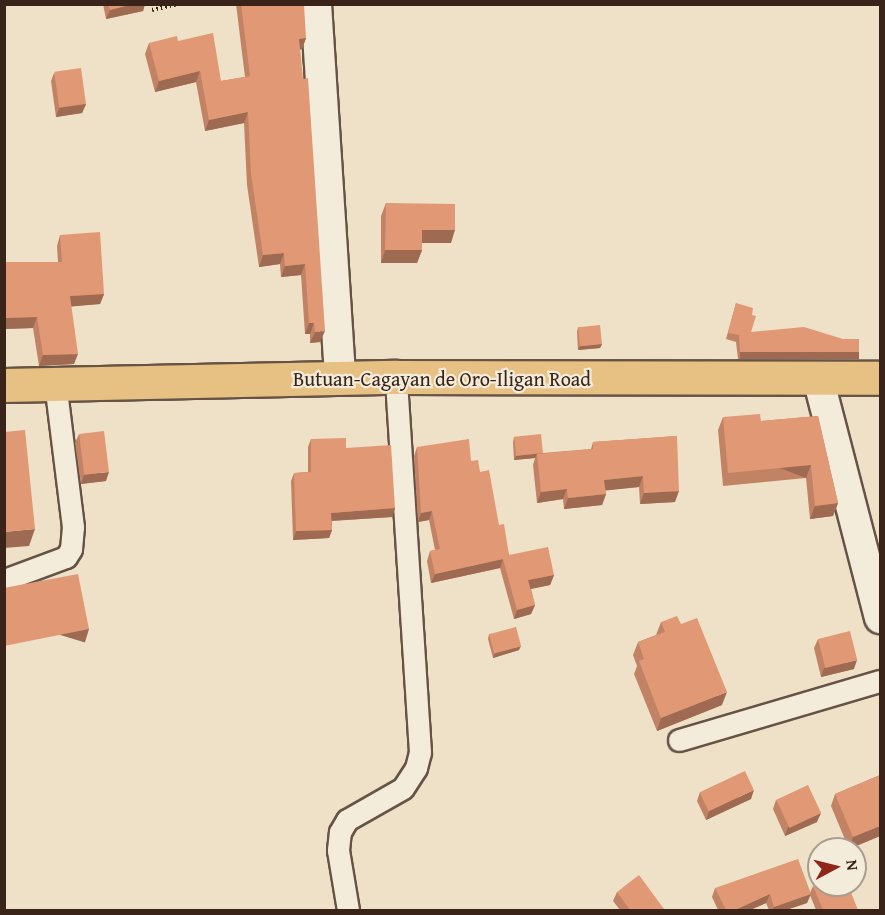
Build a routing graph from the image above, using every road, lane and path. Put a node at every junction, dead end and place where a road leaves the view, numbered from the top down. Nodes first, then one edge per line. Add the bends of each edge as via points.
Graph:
1 (179, 4) edge
2 (316, 4) edge
3 (152, 10) dead end
4 (340, 377) junction
5 (396, 377) junction
6 (818, 378) junction
7 (880, 378) edge
8 (55, 383) junction
9 (4, 385) edge
10 (4, 580) edge
11 (880, 618) edge
12 (880, 681) edge
13 (680, 740) dead end
14 (348, 910) edge

1 - 3 path
2 - 4 street
4 - 5 highway, Butuan-Cagayan de Oro-Iligan Road
4 - 8 highway, Butuan-Cagayan de Oro-Iligan Road
5 - 6 highway, Butuan-Cagayan de Oro-Iligan Road
5 - 14 street via 420,752 416,768 403,788 346,820 340,832 338,850
6 - 7 highway, Butuan-Cagayan de Oro-Iligan Road
6 - 11 street
8 - 9 highway, Butuan-Cagayan de Oro-Iligan Road
8 - 10 street via 74,527 71,549 66,556
12 - 13 street

